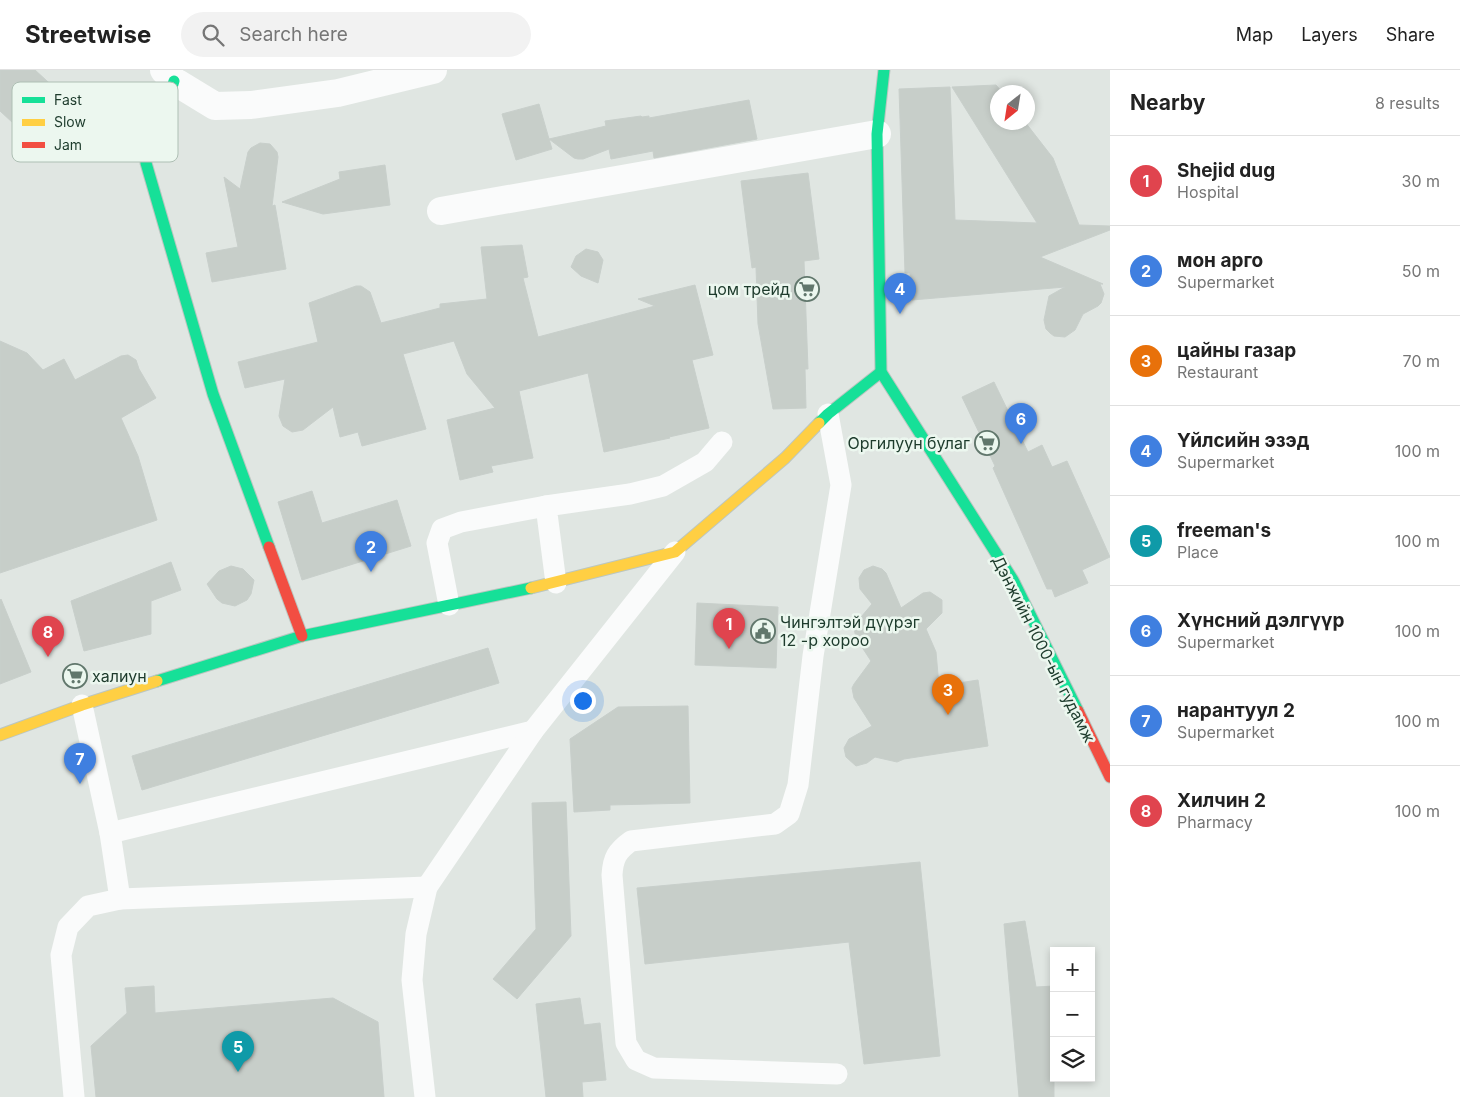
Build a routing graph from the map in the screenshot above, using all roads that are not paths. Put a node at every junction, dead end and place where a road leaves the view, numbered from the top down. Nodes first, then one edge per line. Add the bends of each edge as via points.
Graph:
1 (433, 70) edge
2 (884, 70) edge
3 (169, 76) edge
4 (877, 134) junction
5 (146, 162) edge
6 (441, 211) dead end
7 (881, 372) junction
8 (828, 414) junction
9 (722, 442) dead end
10 (546, 506) junction
11 (675, 552) junction
12 (556, 583) junction
13 (449, 606) junction
14 (302, 636) junction
15 (82, 705) junction
16 (533, 730) junction
17 (0, 735) edge
18 (1110, 777) edge
19 (110, 833) junction
20 (427, 887) junction
21 (120, 899) junction
22 (837, 1074) dead end
23 (74, 1097) edge
24 (425, 1097) edge

1 - 3 street via 338,94 251,105 215,106
2 - 4 street
4 - 6 street
4 - 7 street
5 - 14 street via 213,394
7 - 8 street
7 - 18 street, Дэнжийн 1000-ын гудамж via 1012,580
8 - 11 street via 785,458
8 - 22 lane via 840,485 813,656 798,785 789,814 775,824 630,841 620,849 612,863 612,875 626,1043 636,1060 654,1068
9 - 10 lane via 705,462 663,486
10 - 12 lane
10 - 13 lane via 461,522 442,529 438,543
11 - 12 street
11 - 16 lane
12 - 13 street
13 - 14 street
14 - 15 street
15 - 17 street
15 - 19 lane
16 - 19 lane
16 - 20 lane
19 - 21 lane
20 - 21 lane
20 - 24 lane via 416,934 412,980
21 - 23 lane via 88,906 68,927 61,955

